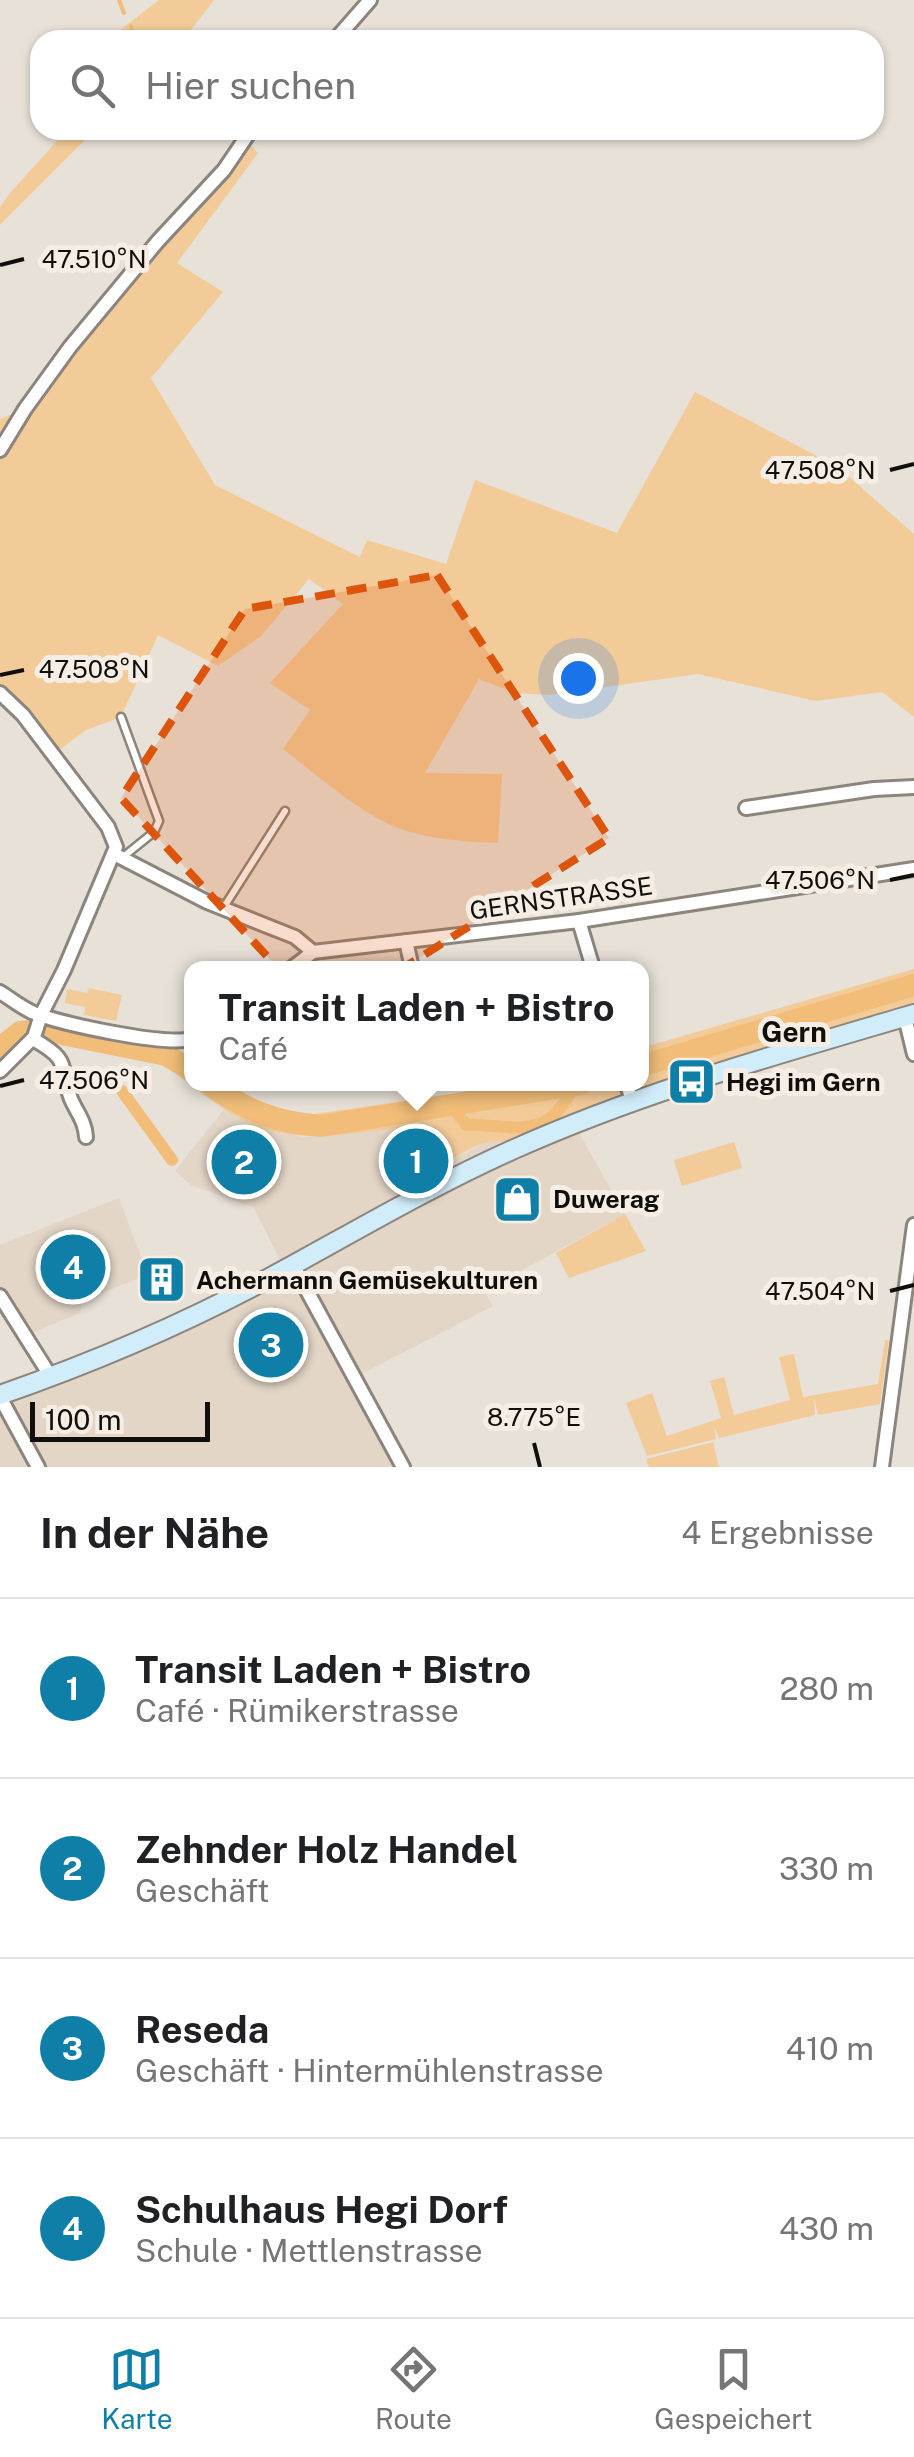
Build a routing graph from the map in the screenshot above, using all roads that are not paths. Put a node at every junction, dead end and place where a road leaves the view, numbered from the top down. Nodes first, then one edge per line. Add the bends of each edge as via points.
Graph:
1 (370, 0) edge
2 (344, 30) edge
3 (244, 140) edge
4 (0, 450) edge
5 (0, 694) edge
6 (121, 717) dead end
7 (914, 787) edge
8 (746, 808) dead end
9 (285, 811) dead end
10 (118, 856) junction
11 (914, 869) edge
12 (223, 908) junction
13 (580, 921) junction
14 (406, 941) junction
15 (312, 952) junction
16 (301, 961) edge
17 (410, 961) edge
18 (592, 961) edge
19 (0, 992) edge
20 (909, 1015) edge
21 (37, 1028) junction
22 (184, 1039) edge
23 (914, 1054) edge
24 (0, 1070) edge
25 (649, 1088) edge
26 (630, 1093) edge
27 (86, 1137) dead end
28 (914, 1225) edge
29 (293, 1265) junction
30 (0, 1296) edge
31 (51, 1377) junction
32 (0, 1396) edge
33 (38, 1467) edge
34 (403, 1467) edge
35 (882, 1467) edge

1 - 2 street
3 - 4 street via 70,346
5 - 10 street via 108,827
6 - 10 lane via 159,821 154,832
7 - 8 street
9 - 12 lane
10 - 12 street
10 - 21 street
11 - 13 street, GERNSTRASSE
12 - 15 street via 295,937
13 - 14 street, GERNSTRASSE
13 - 18 street
14 - 15 street, GERNSTRASSE
14 - 17 street
15 - 16 street
19 - 21 street
20 - 23 street
20 - 25 main road
21 - 22 street
21 - 24 street
21 - 27 street via 62,1062
26 - 29 main road
28 - 35 street
29 - 31 main road
29 - 34 street
30 - 31 street
31 - 32 main road
32 - 33 street

